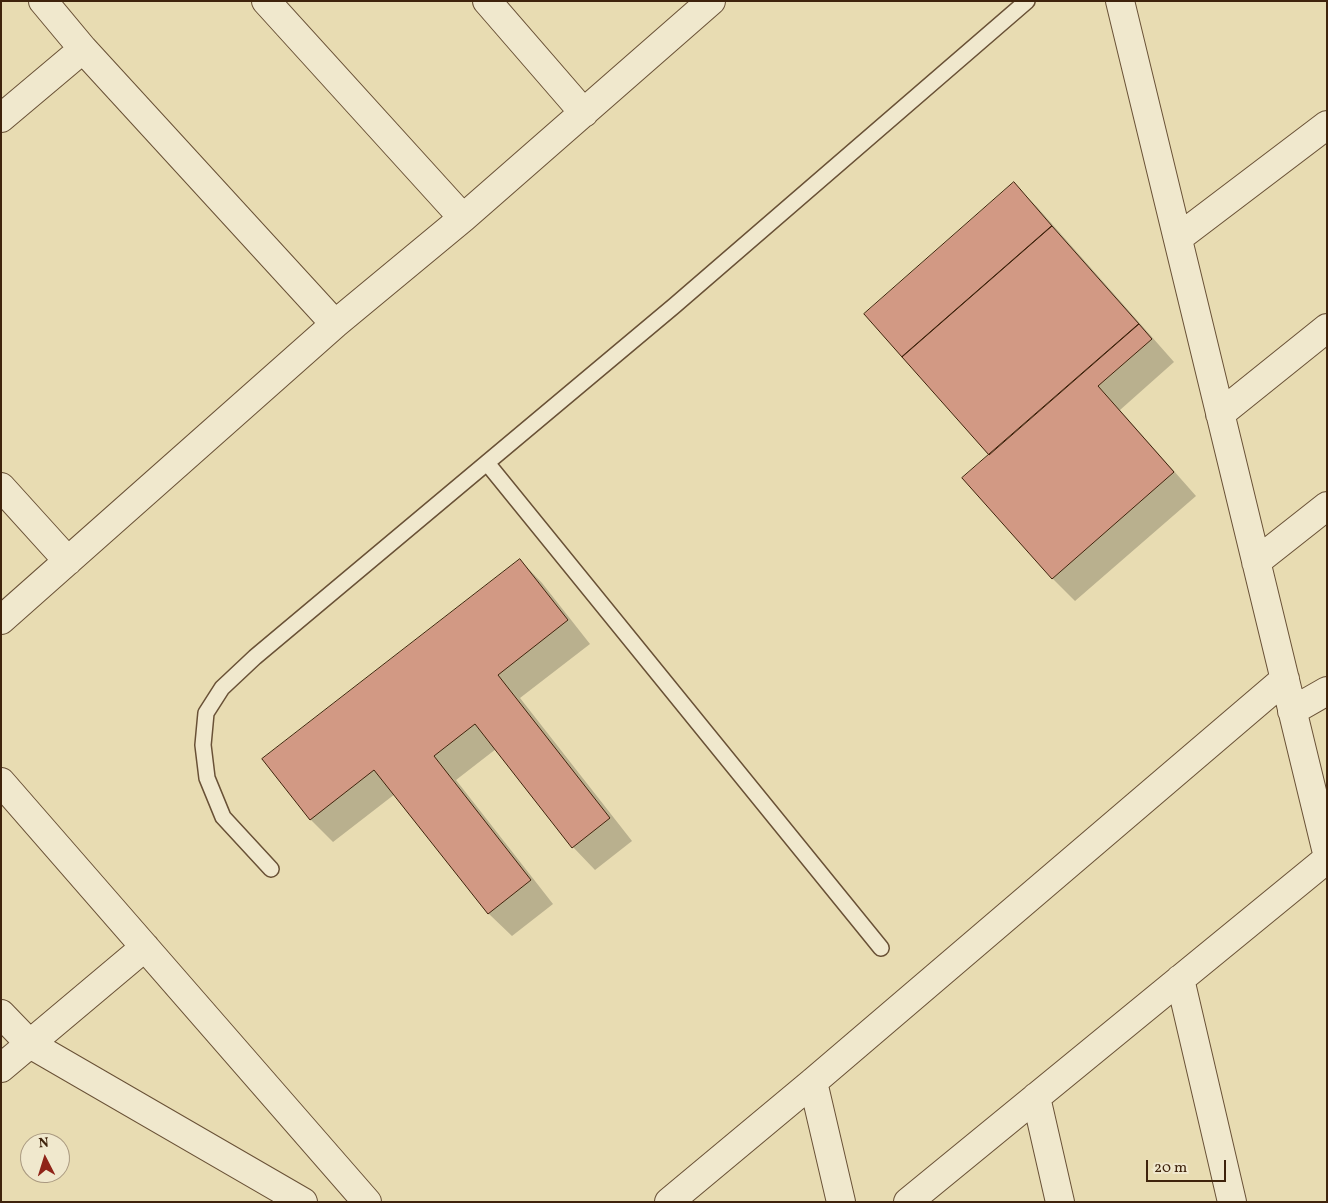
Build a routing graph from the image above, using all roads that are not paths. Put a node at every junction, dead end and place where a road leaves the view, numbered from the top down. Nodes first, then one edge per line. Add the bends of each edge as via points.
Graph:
1 (43, 1) edge
2 (266, 1) edge
3 (486, 1) edge
4 (711, 1) edge
5 (1027, 1) edge
6 (1120, 1) edge
7 (83, 49) junction
8 (584, 114) junction
9 (1, 118) edge
10 (1327, 125) edge
11 (464, 218) junction
12 (1178, 238) junction
13 (335, 324) junction
14 (1327, 328) edge
15 (1220, 414) junction
16 (487, 463) junction
17 (1, 487) edge
18 (1327, 506) edge
19 (68, 562) junction
20 (1256, 562) junction
21 (1, 620) edge
22 (1285, 679) junction
23 (1324, 695) edge
24 (1292, 711) junction
25 (1, 782) edge
26 (1323, 817) edge
27 (1327, 853) edge
28 (1327, 859) edge
29 (271, 869) dead end
30 (145, 947) junction
31 (881, 948) dead end
32 (1180, 979) junction
33 (1, 1014) edge
34 (30, 1044) junction
35 (1, 1068) edge
36 (813, 1082) junction
37 (1036, 1097) junction
38 (303, 1202) edge
39 (367, 1202) edge
40 (669, 1202) edge
41 (841, 1202) edge
42 (908, 1202) edge
43 (1060, 1202) edge
44 (1232, 1202) edge

1 - 7 street
2 - 11 street
3 - 8 street
4 - 8 street
5 - 16 lane
6 - 12 street
7 - 9 street
7 - 13 street
8 - 11 street
10 - 12 street
11 - 13 street
12 - 15 street
13 - 19 street
14 - 15 street
15 - 20 street
16 - 29 lane via 255,657 222,688 206,713 203,745 207,778 223,816
16 - 31 lane
17 - 19 street
18 - 20 street
19 - 21 street
20 - 22 street
22 - 24 street
22 - 36 street
23 - 24 street
24 - 26 street
25 - 30 street
26 - 27 street
28 - 32 street
30 - 34 street
30 - 39 street
32 - 37 street
32 - 44 street
33 - 34 street
34 - 35 street
34 - 38 street
36 - 40 street
36 - 41 street
37 - 42 street
37 - 43 street

